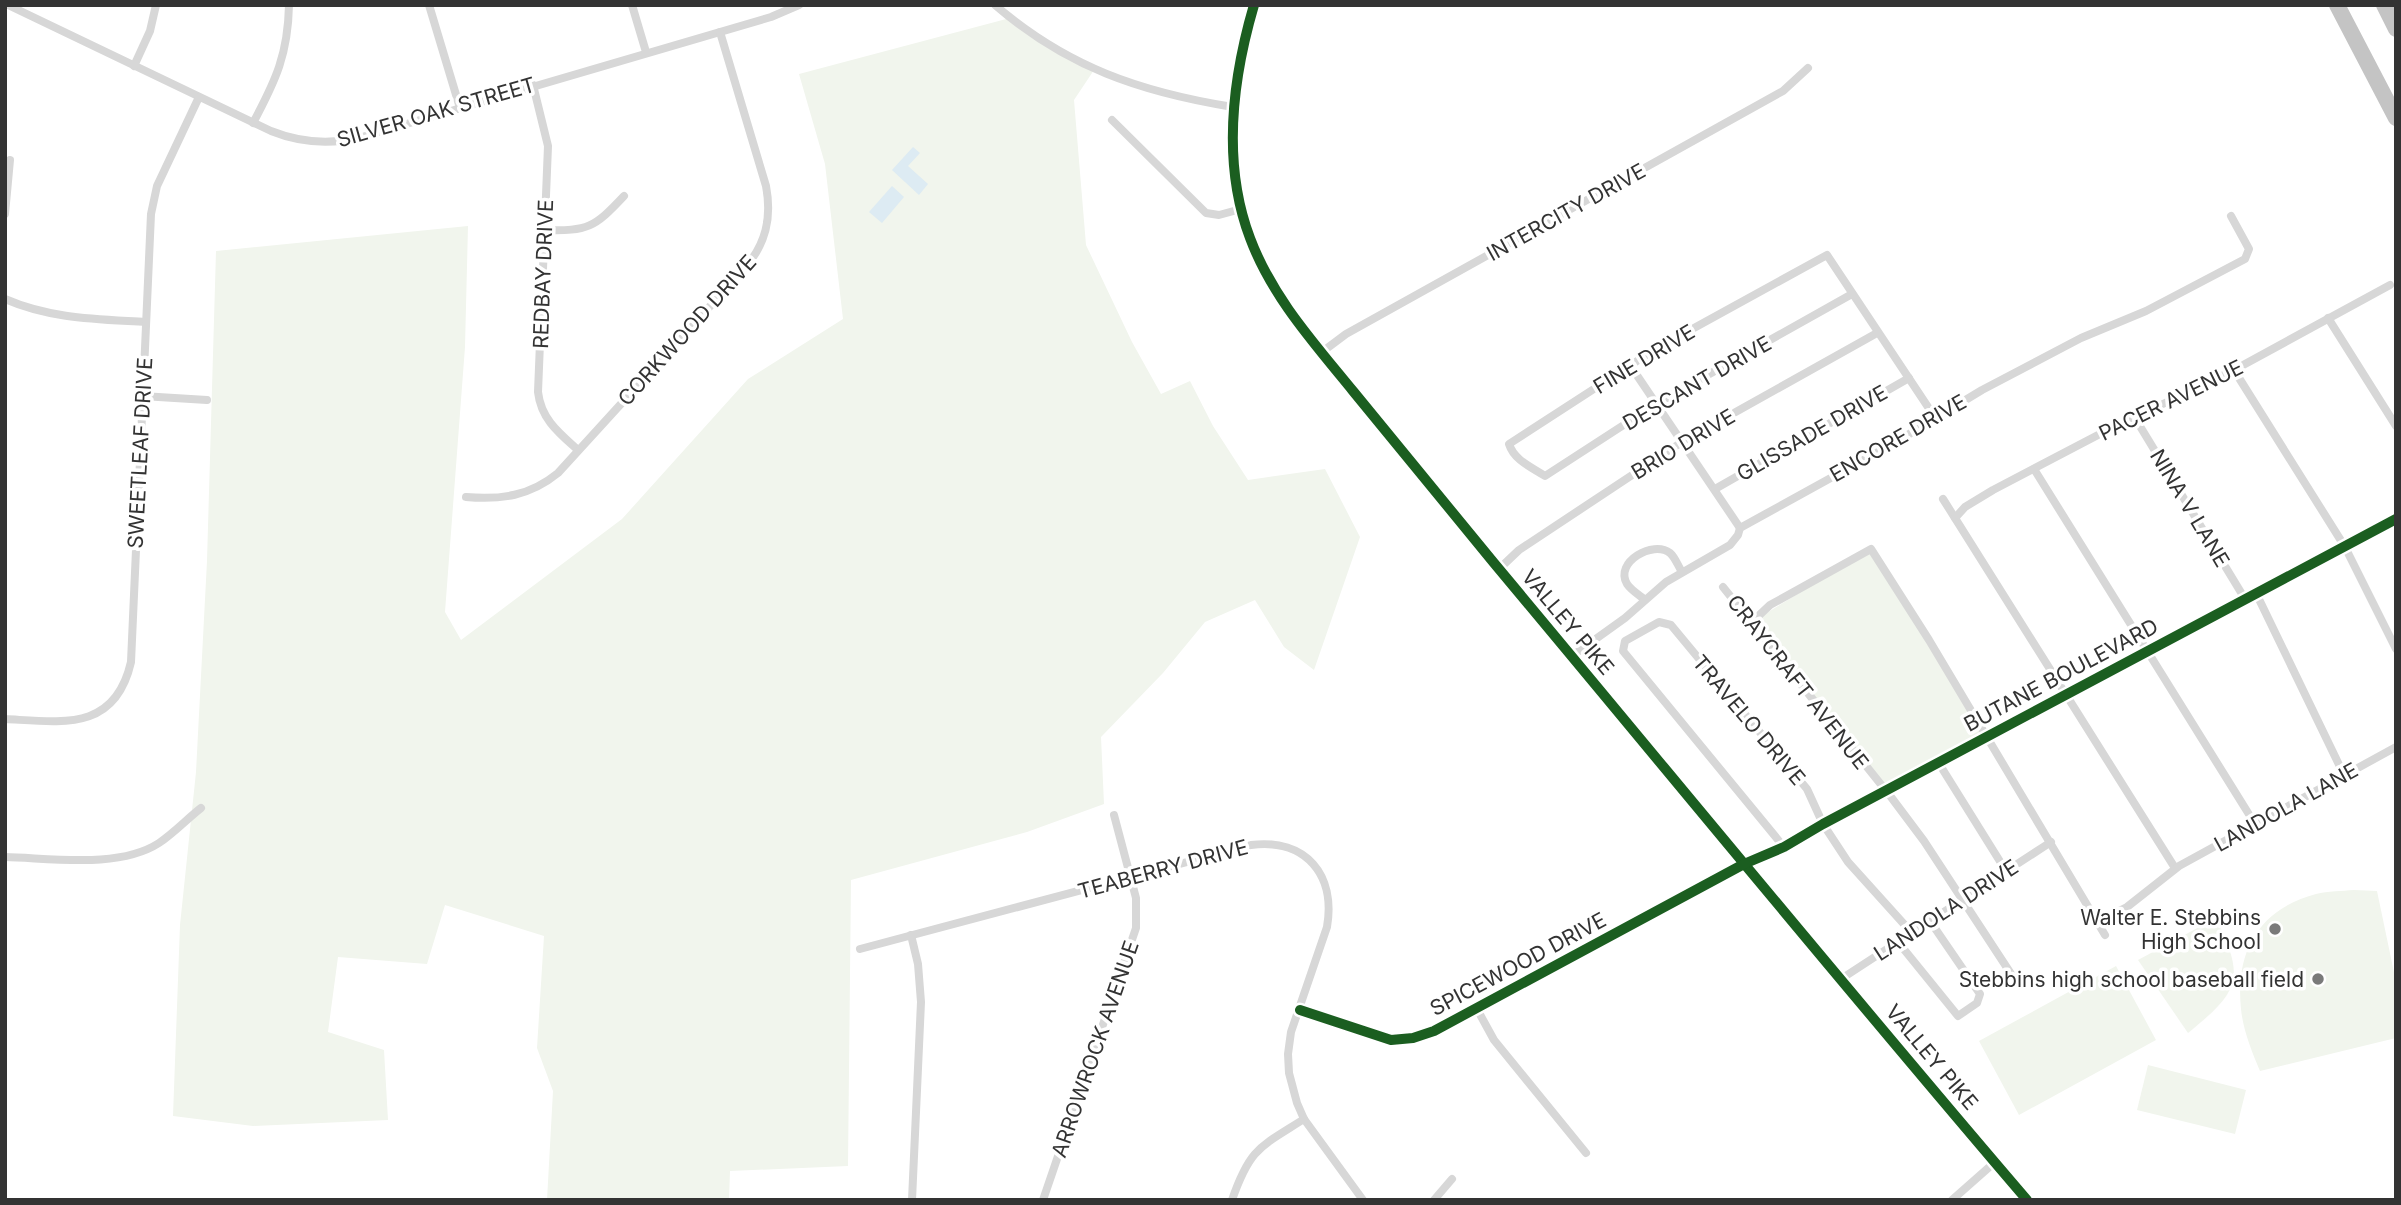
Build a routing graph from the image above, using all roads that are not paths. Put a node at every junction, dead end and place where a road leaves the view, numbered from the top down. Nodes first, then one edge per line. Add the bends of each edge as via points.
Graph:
1 (8, 5) edge
2 (156, 5) edge
3 (289, 5) edge
4 (429, 5) edge
5 (632, 5) edge
6 (799, 5) edge
7 (995, 5) edge
8 (1254, 5) edge
9 (2337, 5) edge
10 (2384, 5) edge
11 (2396, 29) edge
12 (720, 32) junction
13 (646, 52) junction
14 (134, 66) junction
15 (1808, 68) dead end
16 (533, 85) junction
17 (199, 97) junction
18 (1233, 107) junction
19 (460, 108) junction
20 (2396, 118) edge
21 (1112, 120) dead end
22 (253, 123) junction
23 (10, 160) dead end
24 (624, 196) dead end
25 (1241, 209) junction
26 (5, 214) edge
27 (2231, 216) dead end
28 (545, 230) junction
29 (2390, 285) dead end
30 (1852, 294) junction
31 (5, 299) edge
32 (2328, 318) junction
33 (146, 321) junction
34 (1877, 333) junction
35 (1322, 352) junction
36 (1630, 365) junction
37 (2234, 370) junction
38 (1909, 378) junction
39 (142, 396) junction
40 (207, 400) dead end
41 (1656, 404) junction
42 (2135, 418) junction
43 (1936, 419) junction
44 (2396, 426) edge
45 (1682, 442) junction
46 (578, 450) junction
47 (2034, 469) junction
48 (1545, 476) joint
49 (1716, 489) junction
50 (466, 497) dead end
51 (1943, 499) dead end
52 (1955, 518) junction
53 (2396, 519) edge
54 (1740, 528) junction
55 (2345, 547) junction
56 (1499, 569) junction
57 (1682, 572) junction
58 (1723, 587) dead end
59 (2256, 593) junction
60 (1644, 599) junction
61 (2245, 599) junction
62 (1752, 622) junction
63 (2396, 649) edge
64 (2147, 651) junction
65 (1572, 656) junction
66 (2066, 694) junction
67 (5, 719) edge
68 (1986, 737) junction
69 (2396, 747) edge
70 (1938, 762) junction
71 (2344, 775) junction
72 (1885, 791) junction
73 (201, 808) dead end
74 (1114, 815) dead end
75 (1823, 824) junction
76 (2255, 824) junction
77 (2051, 842) junction
78 (1784, 847) junction
79 (5, 857) edge
80 (1744, 864) junction
81 (2175, 868) junction
82 (2006, 871) junction
83 (1130, 878) junction
84 (1962, 899) junction
85 (1930, 921) junction
86 (2097, 922) junction
87 (1912, 933) junction
88 (912, 935) junction
89 (2105, 935) dead end
90 (1898, 942) junction
91 (860, 949) dead end
92 (1841, 979) junction
93 (2017, 983) dead end
94 (1477, 1009) junction
95 (1300, 1010) junction
96 (1304, 1119) junction
97 (1586, 1153) dead end
98 (1995, 1163) junction
99 (1451, 1179) dead end
100 (912, 1200) edge
101 (1043, 1200) edge
102 (1232, 1200) edge
103 (1363, 1200) edge
104 (1434, 1200) edge
105 (1952, 1200) edge
106 (2027, 1200) edge

1 - 14 street, SILVER OAK STREET
2 - 14 street
3 - 22 street via 279,71
4 - 19 street
5 - 13 street
6 - 12 street, SILVER OAK STREET
7 - 18 street via 1048,45 1094,70 1161,93
8 - 18 street, VALLEY PIKE
9 - 20 highway
10 - 11 highway
12 - 13 street, SILVER OAK STREET
12 - 46 street, CORKWOOD DRIVE via 766,186 769,213 764,237 753,260
13 - 16 street, SILVER OAK STREET
14 - 17 street, SILVER OAK STREET
15 - 35 street, INTERCITY DRIVE via 1783,91 1346,334
16 - 19 street, SILVER OAK STREET
16 - 28 street, REDBAY DRIVE via 548,146
17 - 22 street, SILVER OAK STREET
17 - 33 street, SWEETLEAF DRIVE via 153,200
18 - 25 street, VALLEY PIKE
19 - 22 street, SILVER OAK STREET via 334,143 300,141
21 - 25 street via 1206,213
23 - 26 street
24 - 28 street via 584,229
25 - 35 street, VALLEY PIKE via 1270,281
27 - 43 street, ENCORE DRIVE via 2247,245 2245,258 1994,383
28 - 46 street, REDBAY DRIVE via 539,402 547,420
29 - 32 street, PACER AVENUE
30 - 34 street
30 - 36 street, FINE DRIVE via 1827,256
30 - 41 street, DESCANT DRIVE
31 - 33 street via 56,316
32 - 37 street, PACER AVENUE
32 - 44 street
33 - 39 street, SWEETLEAF DRIVE
34 - 38 street
34 - 45 street, BRIO DRIVE
35 - 56 street, VALLEY PIKE
36 - 41 street
36 - 48 street, FINE DRIVE via 1509,444 1517,458
37 - 42 street, PACER AVENUE
37 - 55 street
38 - 43 street
38 - 49 street, GLISSADE DRIVE
39 - 40 street
39 - 67 street, SWEETLEAF DRIVE via 128,677 109,705 89,718 65,722
41 - 45 street
41 - 48 street, DESCANT DRIVE
42 - 47 street, PACER AVENUE
42 - 61 street, NINA V LANE
43 - 54 street, ENCORE DRIVE
45 - 49 street
45 - 56 street, BRIO DRIVE via 1519,550
46 - 50 street, CORKWOOD DRIVE via 558,473 536,488 497,498
47 - 52 street, PACER AVENUE via 1965,507
47 - 64 street
49 - 54 street
51 - 52 street
52 - 66 street
53 - 55 street, BUTANE BOULEVARD
54 - 57 street, ENCORE DRIVE via 1730,545
55 - 59 street, BUTANE BOULEVARD
55 - 63 street
56 - 65 street, VALLEY PIKE
57 - 60 street, ENCORE DRIVE
57 - 60 street via 1671,553 1638,555 1626,566 1625,576 1627,584
58 - 62 street, CRAYCRAFT AVENUE
59 - 61 street, BUTANE BOULEVARD
59 - 71 street
60 - 65 street, ENCORE DRIVE
61 - 64 street, BUTANE BOULEVARD
62 - 68 street via 1770,605 1871,549
62 - 72 street, CRAYCRAFT AVENUE
64 - 66 street, BUTANE BOULEVARD
64 - 76 street
65 - 80 street, VALLEY PIKE
66 - 68 street, BUTANE BOULEVARD
66 - 81 street
68 - 70 street, BUTANE BOULEVARD
68 - 77 street
69 - 71 street, LANDOLA LANE
70 - 72 street, BUTANE BOULEVARD
70 - 82 street
71 - 76 street, LANDOLA LANE
72 - 75 street, BUTANE BOULEVARD
72 - 84 street, CRAYCRAFT AVENUE
73 - 79 street via 159,844 117,858
74 - 83 street, ARROWROCK AVENUE
75 - 78 street, BUTANE BOULEVARD
75 - 78 street, TRAVELO DRIVE via 1807,789 1671,625 1659,622 1625,641 1623,651
75 - 87 street, TRAVELO DRIVE via 1848,862
76 - 81 street, LANDOLA LANE
77 - 82 street, LANDOLA DRIVE
77 - 86 street
78 - 80 street, BUTANE BOULEVARD
80 - 92 street, VALLEY PIKE
80 - 94 street, SPICEWOOD DRIVE
81 - 86 street via 2140,898
82 - 84 street, LANDOLA DRIVE
83 - 88 street, TEABERRY DRIVE
83 - 95 street, TEABERRY DRIVE via 1262,844 1287,847 1306,857 1324,879 1329,912
83 - 101 street, ARROWROCK AVENUE via 1137,911 1133,941
84 - 85 street, LANDOLA DRIVE
84 - 93 street, CRAYCRAFT AVENUE
85 - 87 street, LANDOLA DRIVE
85 - 90 street via 1980,994 1977,1003 1958,1016
86 - 89 street
87 - 90 street, LANDOLA DRIVE
88 - 91 street, TEABERRY DRIVE
88 - 100 street via 921,1002
90 - 92 street, LANDOLA DRIVE
92 - 98 street, VALLEY PIKE
94 - 95 street, SPICEWOOD DRIVE via 1434,1031 1402,1040 1380,1038
94 - 97 street via 1494,1040
95 - 96 street, TEABERRY DRIVE via 1289,1043 1288,1064
96 - 102 street via 1255,1152
96 - 103 street, TEABERRY DRIVE
98 - 105 street
98 - 106 street, VALLEY PIKE
99 - 104 street

